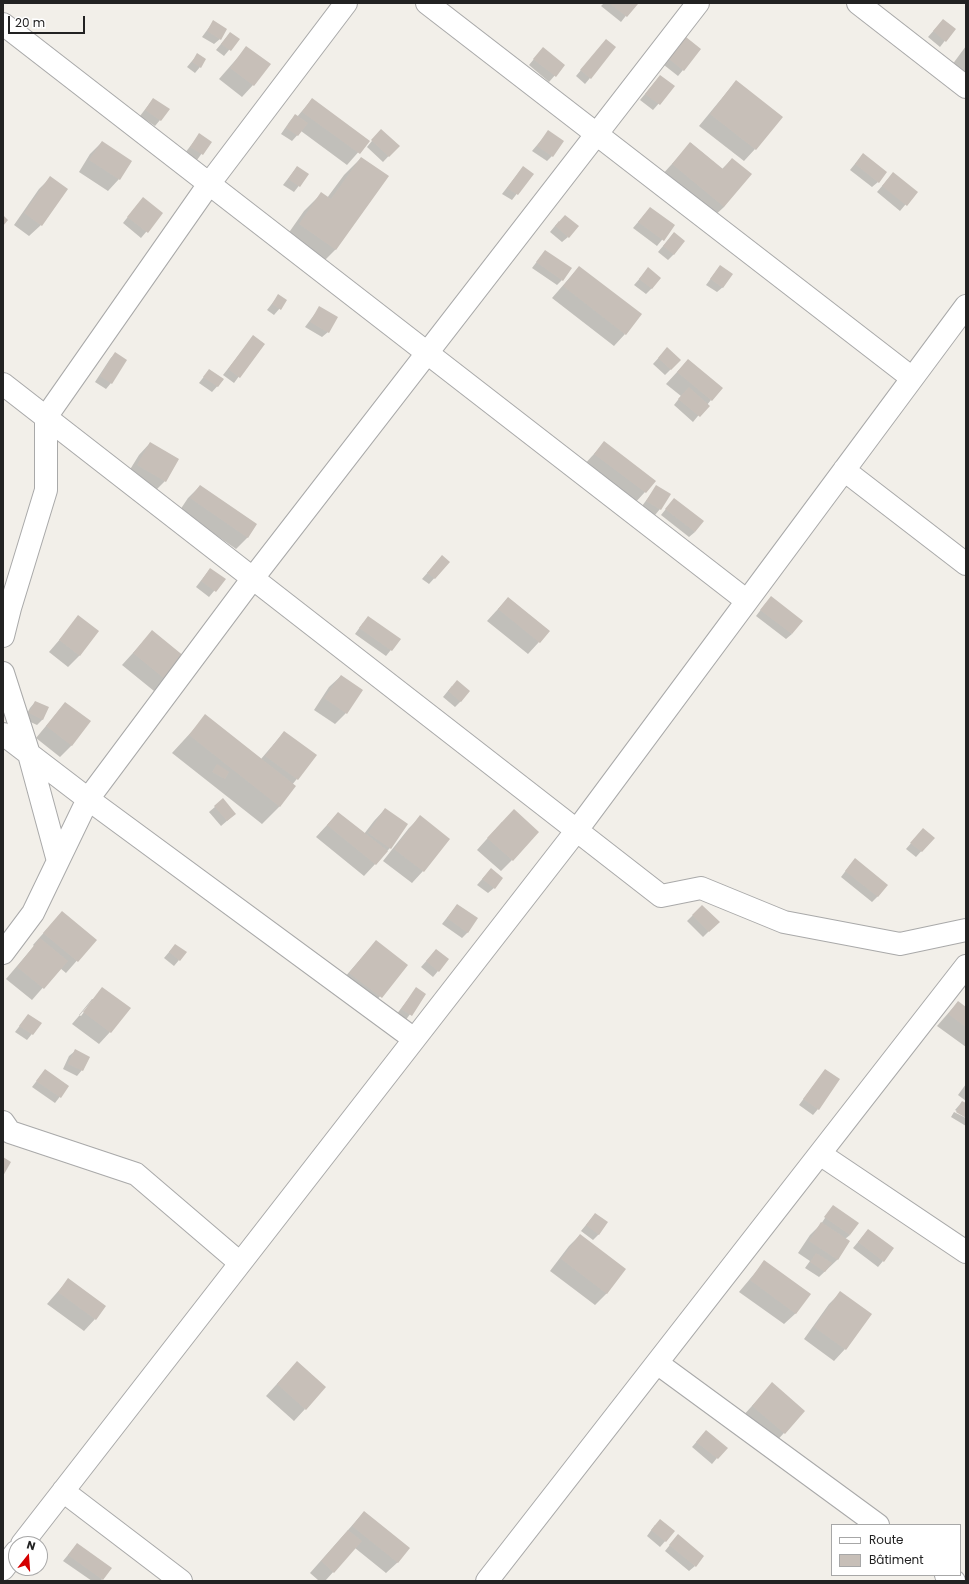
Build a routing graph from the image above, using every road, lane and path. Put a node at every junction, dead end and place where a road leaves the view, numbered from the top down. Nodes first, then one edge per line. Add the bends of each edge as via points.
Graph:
1 (346, 3) edge
2 (427, 3) edge
3 (698, 3) edge
4 (858, 3) edge
5 (3, 24) edge
6 (966, 87) edge
7 (596, 134) junction
8 (209, 184) junction
9 (966, 306) edge
10 (427, 353) junction
11 (912, 378) junction
12 (3, 384) edge
13 (46, 417) junction
14 (844, 470) junction
15 (966, 564) edge
16 (253, 578) junction
17 (747, 600) junction
18 (3, 636) edge
19 (3, 672) edge
20 (3, 734) edge
21 (29, 754) junction
22 (88, 799) junction
23 (577, 830) junction
24 (58, 861) junction
25 (966, 930) edge
26 (3, 953) edge
27 (966, 966) edge
28 (414, 1039) junction
29 (3, 1122) edge
30 (820, 1154) junction
31 (966, 1252) edge
32 (240, 1263) junction
33 (657, 1363) junction
34 (63, 1491) junction
35 (877, 1524) edge
36 (28, 1536) edge
37 (181, 1581) edge
38 (487, 1581) edge

1 - 8 street
2 - 7 street
3 - 7 street
4 - 6 street
5 - 8 street
7 - 10 street
7 - 11 street
8 - 10 street
8 - 13 street
9 - 11 street
10 - 16 street
10 - 17 street
11 - 14 street
12 - 13 street
13 - 16 street
13 - 18 street via 46,490
14 - 15 street
14 - 17 street
16 - 22 street
16 - 23 street
17 - 23 street
19 - 21 street
20 - 21 street
21 - 22 street
21 - 24 street
22 - 24 street
22 - 28 street
23 - 25 street via 661,896 701,888 784,922 900,944
23 - 28 street
24 - 26 street via 33,913
27 - 30 street
28 - 32 street
29 - 32 street via 10,1132 136,1174
30 - 31 street
30 - 33 street
32 - 34 street
33 - 35 street
33 - 38 street
34 - 36 street
34 - 37 street

